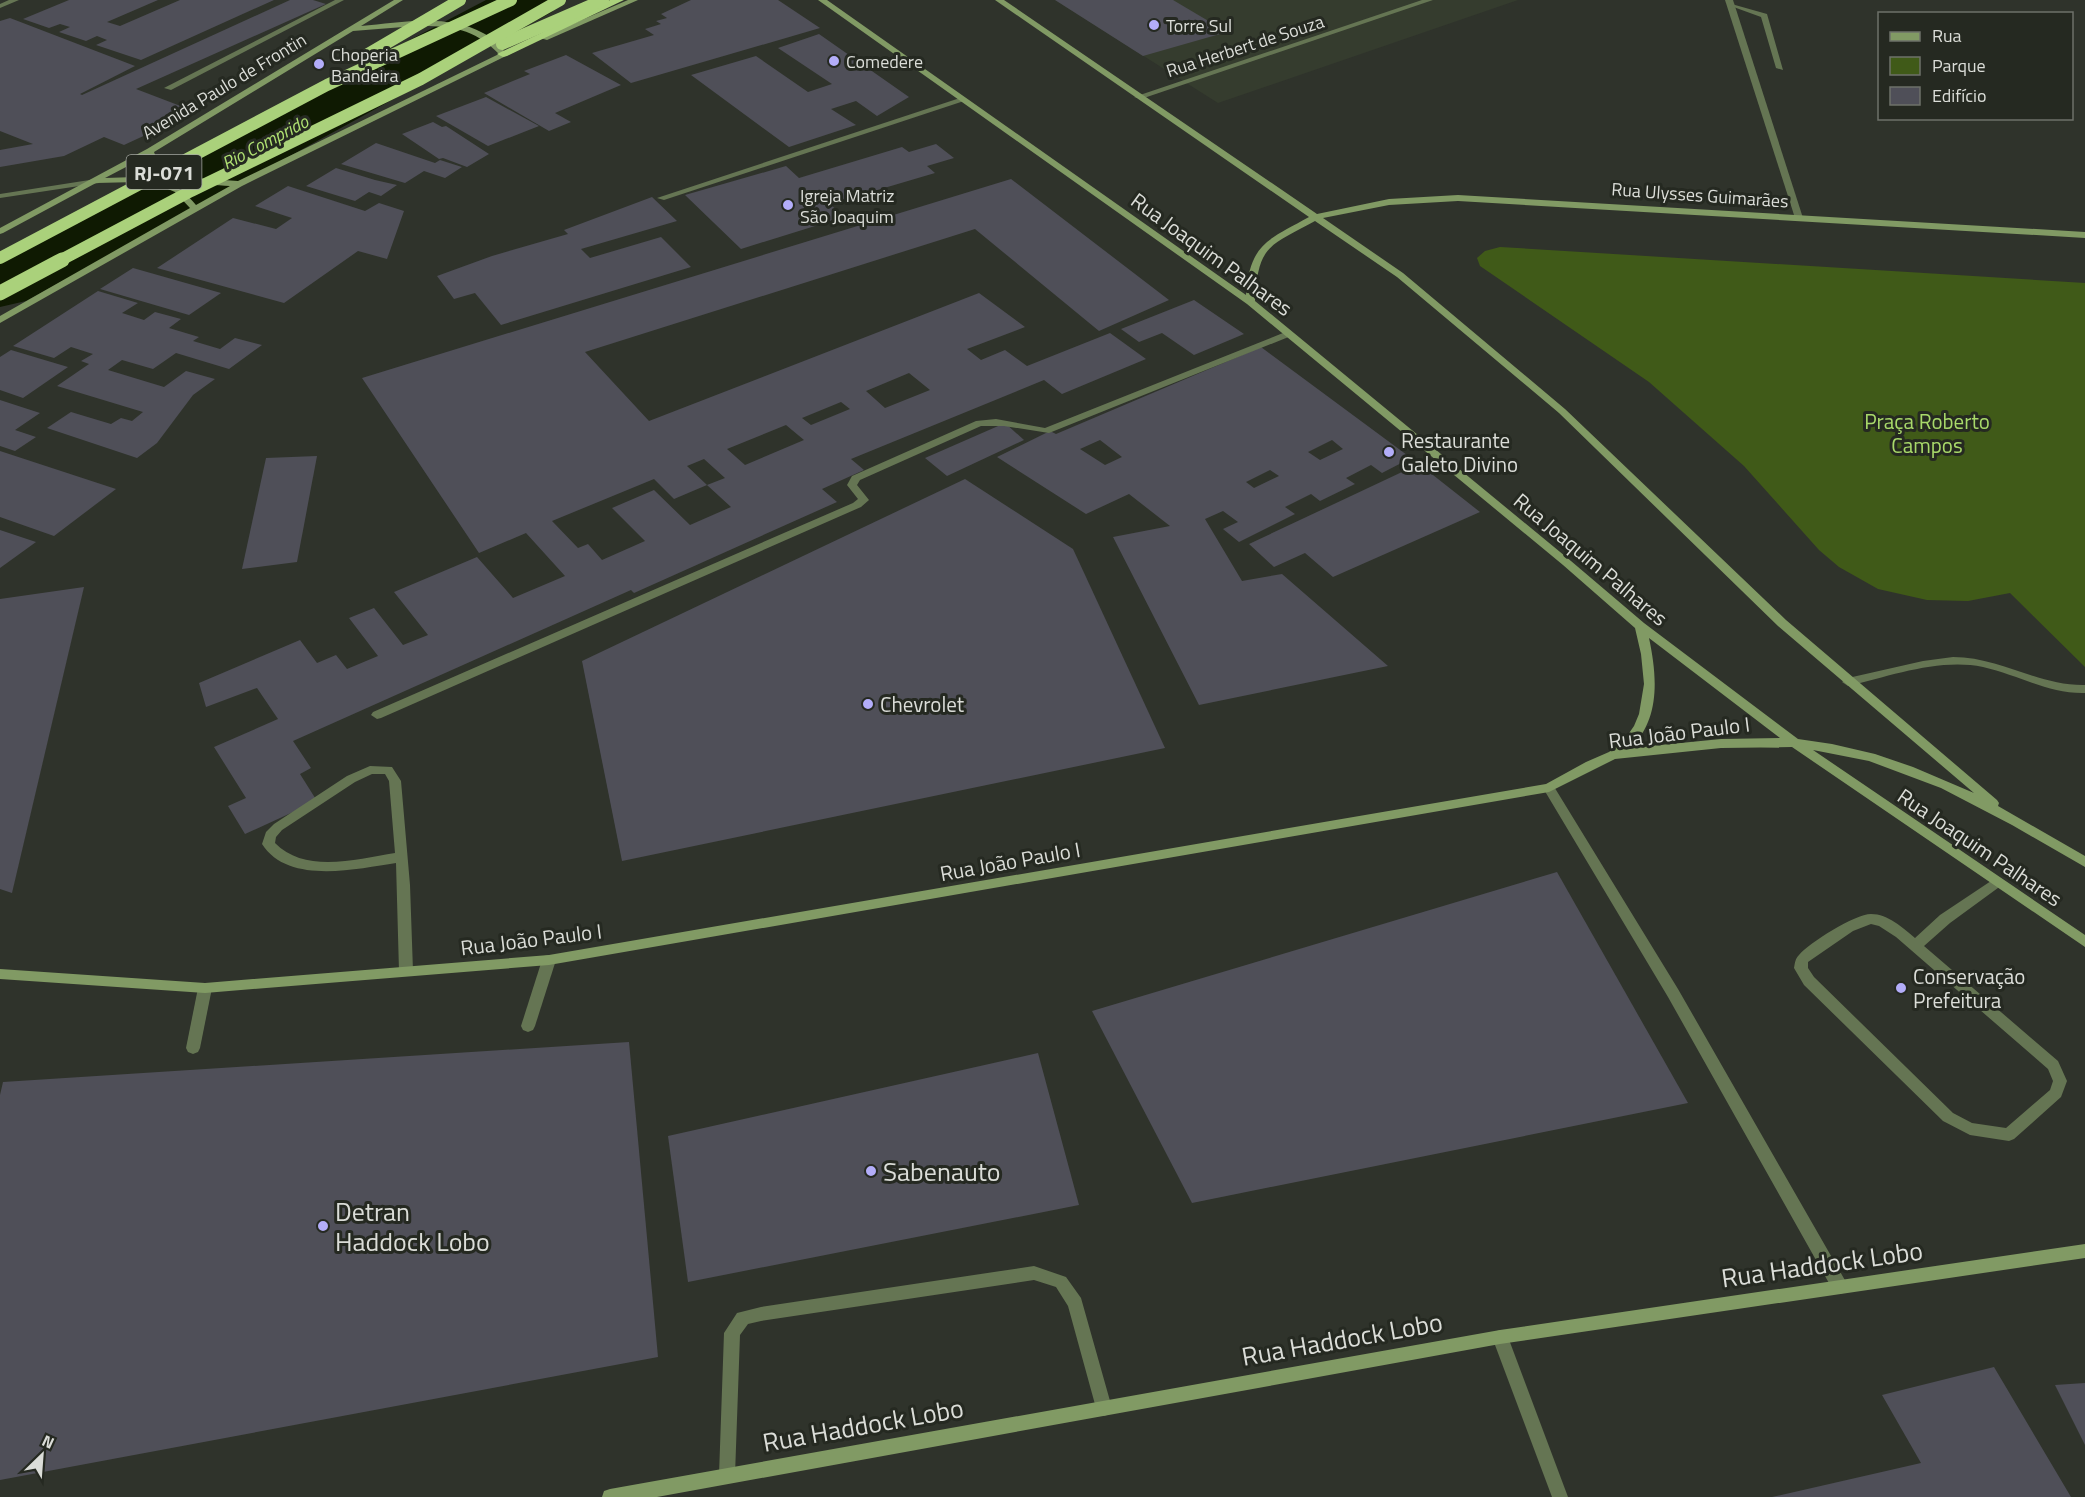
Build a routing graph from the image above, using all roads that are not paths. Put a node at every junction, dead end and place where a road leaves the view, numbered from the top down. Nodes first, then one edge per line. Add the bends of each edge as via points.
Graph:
1 (15, 0) edge
2 (340, 0) edge
3 (399, 0) edge
4 (460, 0) edge
5 (511, 0) edge
6 (560, 0) edge
7 (603, 0) edge
8 (619, 0) edge
9 (634, 0) edge
10 (822, 0) edge
11 (999, 0) edge
12 (1429, 0) edge
13 (1730, 2) edge
14 (0, 6) edge
15 (348, 30) junction
16 (503, 54) junction
17 (1780, 68) dead end
18 (420, 79) junction
19 (327, 85) junction
20 (168, 88) dead end
21 (1138, 97) junction
22 (963, 100) junction
23 (150, 151) junction
24 (96, 181) junction
25 (239, 184) junction
26 (0, 196) edge
27 (661, 198) dead end
28 (195, 209) junction
29 (1315, 217) junction
30 (1799, 218) junction
31 (0, 231) edge
32 (2085, 235) edge
33 (0, 258) edge
34 (0, 293) edge
35 (1250, 302) junction
36 (0, 320) edge
37 (1288, 334) junction
38 (1640, 626) junction
39 (1848, 682) junction
40 (2085, 689) edge
41 (377, 715) dead end
42 (1794, 744) junction
43 (1613, 756) junction
44 (1549, 788) junction
45 (2006, 813) junction
46 (402, 857) junction
47 (2085, 862) edge
48 (1997, 882) junction
49 (2085, 942) edge
50 (1915, 946) junction
51 (549, 960) junction
52 (406, 972) junction
53 (0, 974) edge
54 (206, 988) junction
55 (528, 1026) dead end
56 (193, 1048) dead end
57 (2085, 1251) edge
58 (1840, 1287) junction
59 (1500, 1337) junction
60 (1104, 1408) junction
61 (726, 1475) junction
62 (610, 1497) edge
63 (1560, 1497) edge

1 - 14 street
2 - 20 street
3 - 15 main road, Avenida Paulo de Frontin
4 - 19 highway, bridge via 362,58
5 - 19 highway, RJ-071, bridge
6 - 18 highway, RJ-071, bridge
7 - 18 highway, bridge
8 - 16 highway
9 - 16 main road
10 - 22 main road, Rua Joaquim Palhares
11 - 21 main road, Rua Joaquim Palhares
12 - 21 street, Rua Herbert de Souza
13 - 17 street via 1764,16
13 - 30 street
15 - 16 main road, bridge via 433,25 468,29 486,37
15 - 23 main road, Avenida Paulo de Frontin
16 - 25 main road
18 - 34 highway, RJ-071, bridge via 191,191
19 - 33 highway, RJ-071, bridge
21 - 29 main road, Rua Joaquim Palhares
22 - 27 street
22 - 35 main road, Rua Joaquim Palhares
23 - 24 main road, Avenida Paulo de Frontin
23 - 25 main road via 155,164 184,178
24 - 26 street
24 - 28 main road via 167,184
24 - 31 main road, Avenida Paulo de Frontin
25 - 28 main road
28 - 36 main road
29 - 30 main road, Rua Ulysses Guimarães via 1389,202 1458,198
29 - 35 main road, Rua Ulysses Guimarães via 1268,243 1258,256
29 - 39 main road, Rua Joaquim Palhares via 1400,275 1562,411
30 - 32 main road, Rua Ulysses Guimarães
35 - 37 main road, Rua Joaquim Palhares
37 - 38 main road, Rua Joaquim Palhares
37 - 41 street via 1046,431 1011,422 979,423 856,478 852,485 864,500 857,505
38 - 42 main road, Rua Joaquim Palhares
38 - 43 main road via 1649,656 1645,715 1631,740
39 - 40 street via 1969,661 2049,685
39 - 45 main road, Rua Joaquim Palhares
42 - 43 main road, Rua João Paulo I via 1748,742
42 - 45 main road, Rua João Paulo I via 1884,761
42 - 48 main road, Rua Joaquim Palhares
43 - 44 main road, Rua João Paulo I
44 - 51 main road, Rua João Paulo I
44 - 58 street via 1673,993
45 - 47 main road
46 - 46 street via 395,781 388,770 370,770 351,779 278,827 268,844 273,853 288,861 310,866
46 - 52 street
48 - 49 main road, Rua Joaquim Palhares
48 - 50 street
50 - 50 street via 1887,924 1871,919 1810,954 1802,960 1801,968 1809,981 1948,1117 1970,1129 2009,1135 2056,1094 2060,1081 2053,1065
51 - 52 main road, Rua João Paulo I
51 - 55 street
52 - 54 main road, Rua João Paulo I
53 - 54 main road, Rua João Paulo I
54 - 56 street
57 - 58 main road, Rua Haddock Lobo
58 - 59 main road, Rua Haddock Lobo
59 - 60 main road, Rua Haddock Lobo
59 - 63 street
60 - 61 main road, Rua Haddock Lobo
60 - 61 street via 1075,1303 1061,1282 1034,1273 761,1314 743,1318 732,1333
61 - 62 main road, Rua Haddock Lobo

